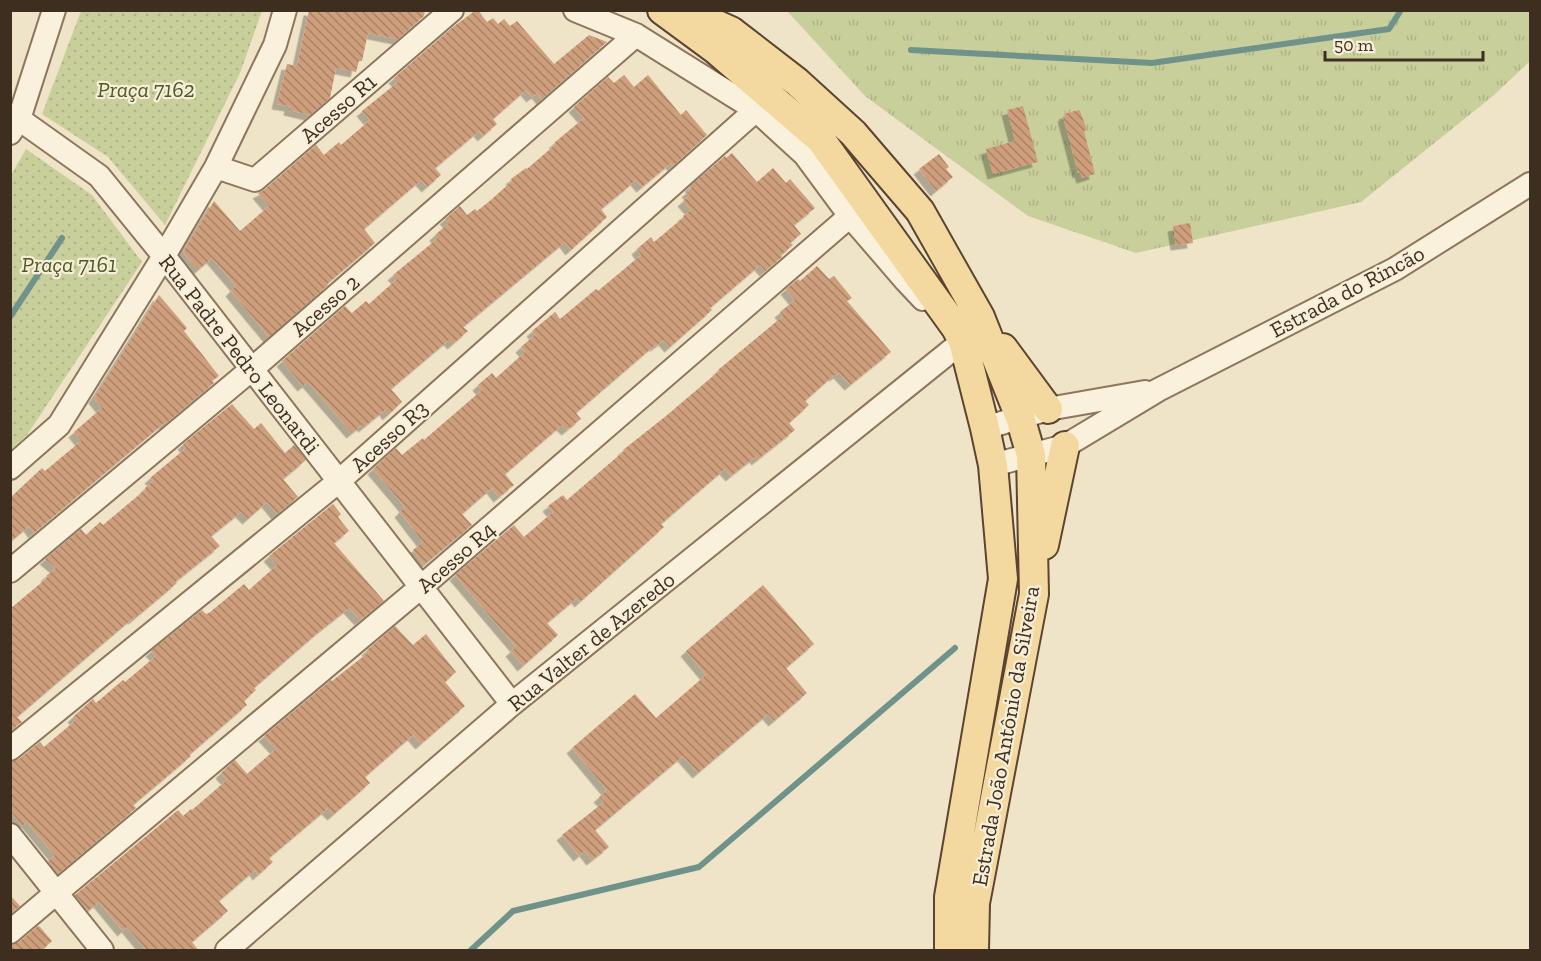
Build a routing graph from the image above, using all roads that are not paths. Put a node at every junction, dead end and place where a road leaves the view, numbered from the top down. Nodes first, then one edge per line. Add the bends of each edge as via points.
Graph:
1 (54, 10) edge
2 (285, 10) edge
3 (452, 10) edge
4 (662, 10) edge
5 (684, 10) edge
6 (582, 11) edge
7 (636, 35) junction
8 (756, 110) junction
9 (13, 122) edge
10 (813, 148) junction
11 (216, 167) junction
12 (1530, 184) edge
13 (850, 216) junction
14 (164, 256) junction
15 (966, 329) junction
16 (252, 369) junction
17 (1158, 390) junction
18 (1048, 409) junction
19 (1020, 417) junction
20 (985, 428) junction
21 (1065, 446) junction
22 (1031, 455) junction
23 (993, 465) junction
24 (10, 468) edge
25 (339, 481) junction
26 (10, 571) edge
27 (421, 587) junction
28 (1034, 594) junction
29 (512, 704) junction
30 (10, 749) edge
31 (10, 835) edge
32 (56, 892) junction
33 (10, 932) edge
34 (102, 951) edge
35 (227, 951) edge
36 (949, 951) edge
37 (974, 951) edge

1 - 9 street
2 - 11 street via 274,45
3 - 11 street, Acesso R1 via 255,180
4 - 10 main road, Estrada João Antônio da Silveira via 715,49
5 - 15 main road, Estrada João Antônio da Silveira via 730,31 797,82 853,133 920,211
6 - 7 street, Estrada João Antônio da Silveira
7 - 8 street, Estrada João Antônio da Silveira
7 - 16 street, Acesso 2
8 - 10 street, Estrada João Antônio da Silveira
8 - 25 street, Acesso R3
9 - 14 street, Rua Padre Pedro Leonardi via 99,176
10 - 13 street, Estrada João Antônio da Silveira
10 - 15 main road, Estrada João Antônio da Silveira
11 - 14 street
12 - 17 street, Estrada do Rincão via 1395,269
13 - 15 street, Estrada João Antônio da Silveira via 927,304
13 - 27 street, Acesso R4
14 - 16 street, Rua Padre Pedro Leonardi
14 - 24 street via 59,425
15 - 18 main road
15 - 19 main road, Estrada João Antônio da Silveira
15 - 20 main road, Estrada João Antônio da Silveira
15 - 29 street, Rua Valter de Azeredo
16 - 25 street, Rua Padre Pedro Leonardi
16 - 26 street, Acesso 2
17 - 18 street, Estrada do Rincão
17 - 21 street, Estrada do Rincão
18 - 19 street, Estrada do Rincão
19 - 20 street, Estrada do Rincão
19 - 22 main road, Estrada João Antônio da Silveira
20 - 23 main road, Estrada João Antônio da Silveira
21 - 22 street, Estrada do Rincão
21 - 28 main road
22 - 23 street, Estrada do Rincão
22 - 28 main road, Estrada João Antônio da Silveira
23 - 36 main road, Estrada João Antônio da Silveira via 1003,579 949,897
25 - 27 street, Rua Padre Pedro Leonardi
25 - 30 street, Acesso R3
27 - 29 street, Rua Padre Pedro Leonardi
27 - 32 street, Acesso R4
28 - 37 main road, Estrada João Antônio da Silveira via 975,903
29 - 35 street, Rua Valter de Azeredo
31 - 32 street
32 - 33 street, Acesso R4
32 - 34 street

